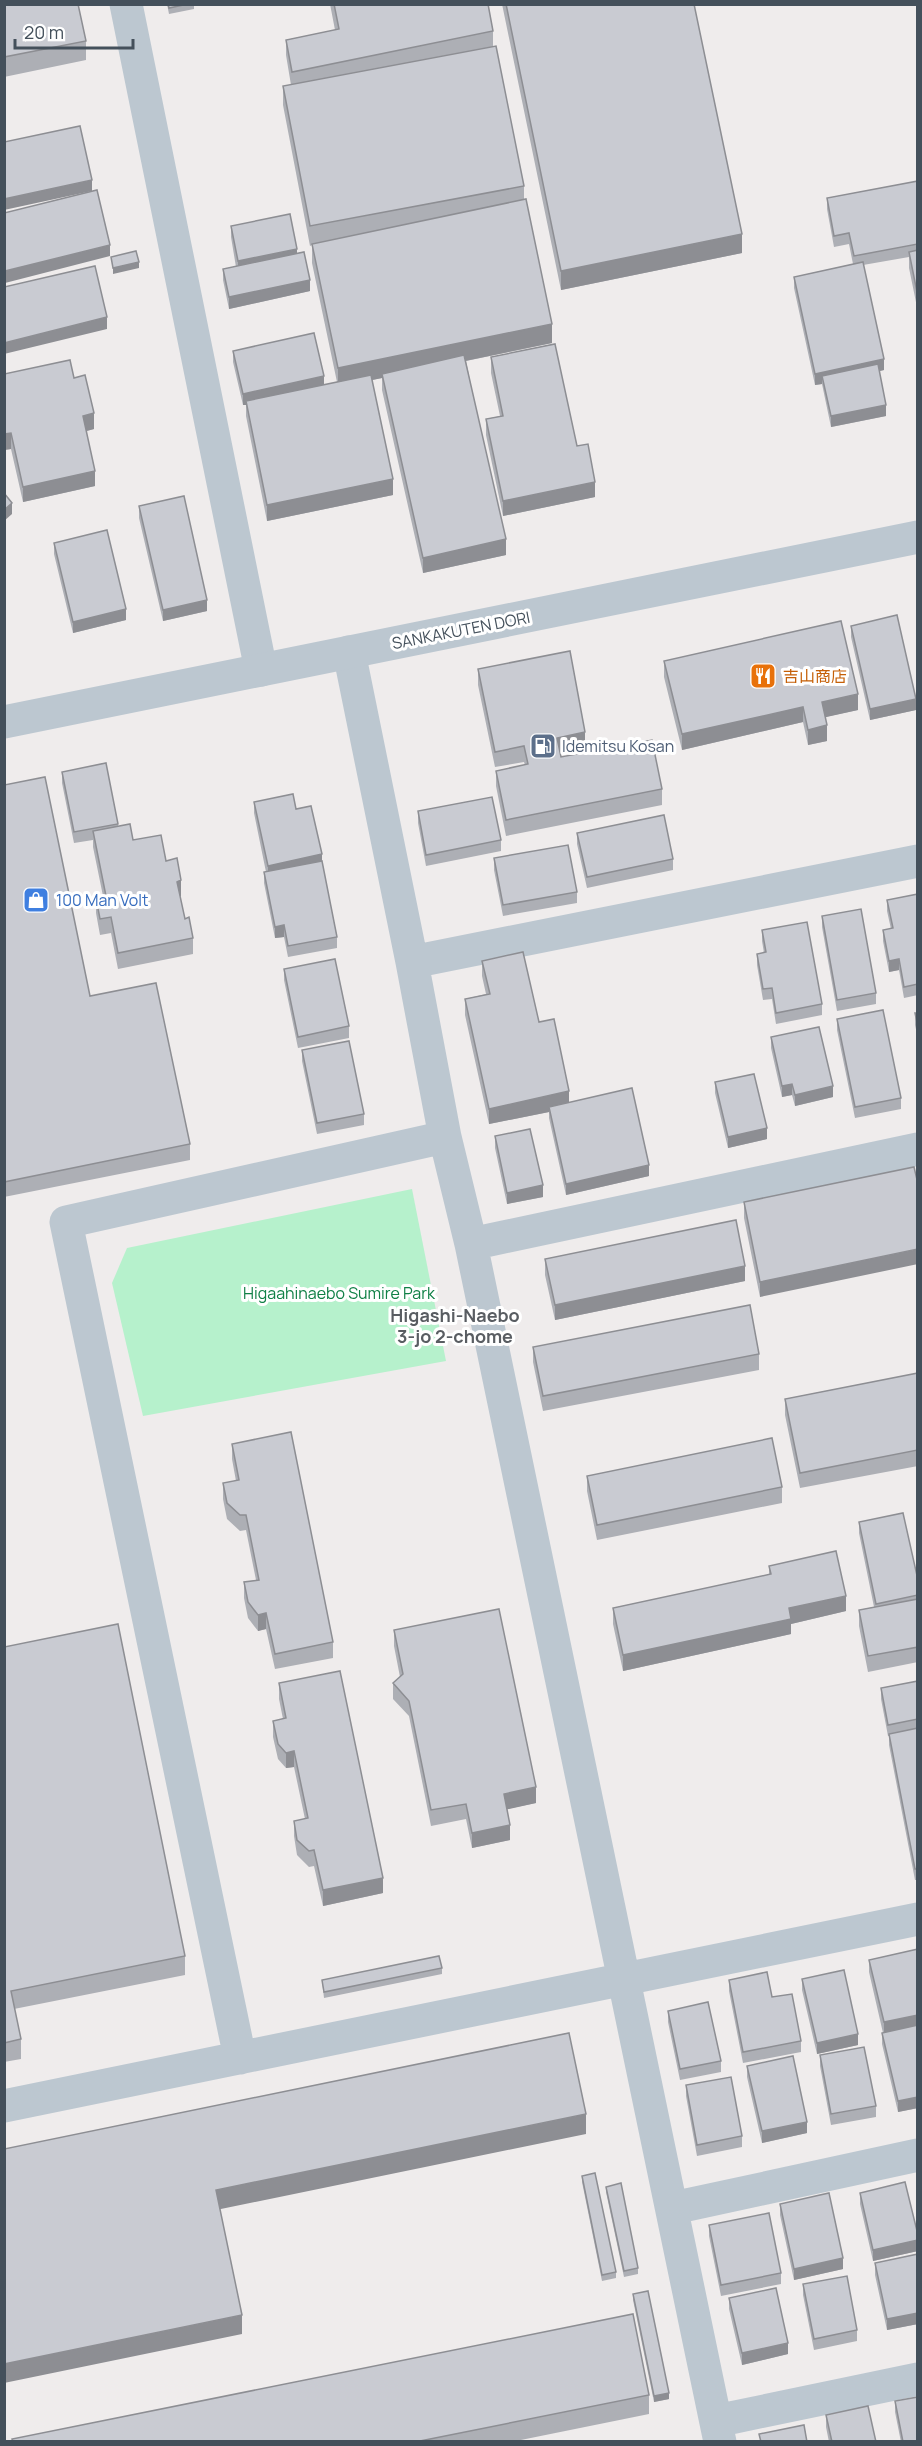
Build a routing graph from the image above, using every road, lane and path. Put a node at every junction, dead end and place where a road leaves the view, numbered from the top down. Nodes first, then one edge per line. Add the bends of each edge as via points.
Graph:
1 (126, 4) edge
2 (918, 537) edge
3 (349, 652) junction
4 (261, 670) junction
5 (4, 722) edge
6 (918, 861) edge
7 (412, 962) junction
8 (445, 1137) junction
9 (918, 1149) edge
10 (471, 1244) junction
11 (918, 1919) edge
12 (625, 1978) junction
13 (240, 2058) junction
14 (4, 2106) edge
15 (918, 2155) edge
16 (673, 2208) junction
17 (918, 2379) edge
18 (718, 2431) edge

1 - 4 street
2 - 3 street, SANKAKUTEN DORI
3 - 4 street, SANKAKUTEN DORI
3 - 7 street
4 - 5 street, SANKAKUTEN DORI
6 - 7 street
7 - 8 street
8 - 10 street
8 - 13 street via 66,1222
9 - 10 street
10 - 12 street
11 - 12 street
12 - 13 street
12 - 16 street
13 - 14 street
15 - 16 street
16 - 18 street
17 - 18 street

